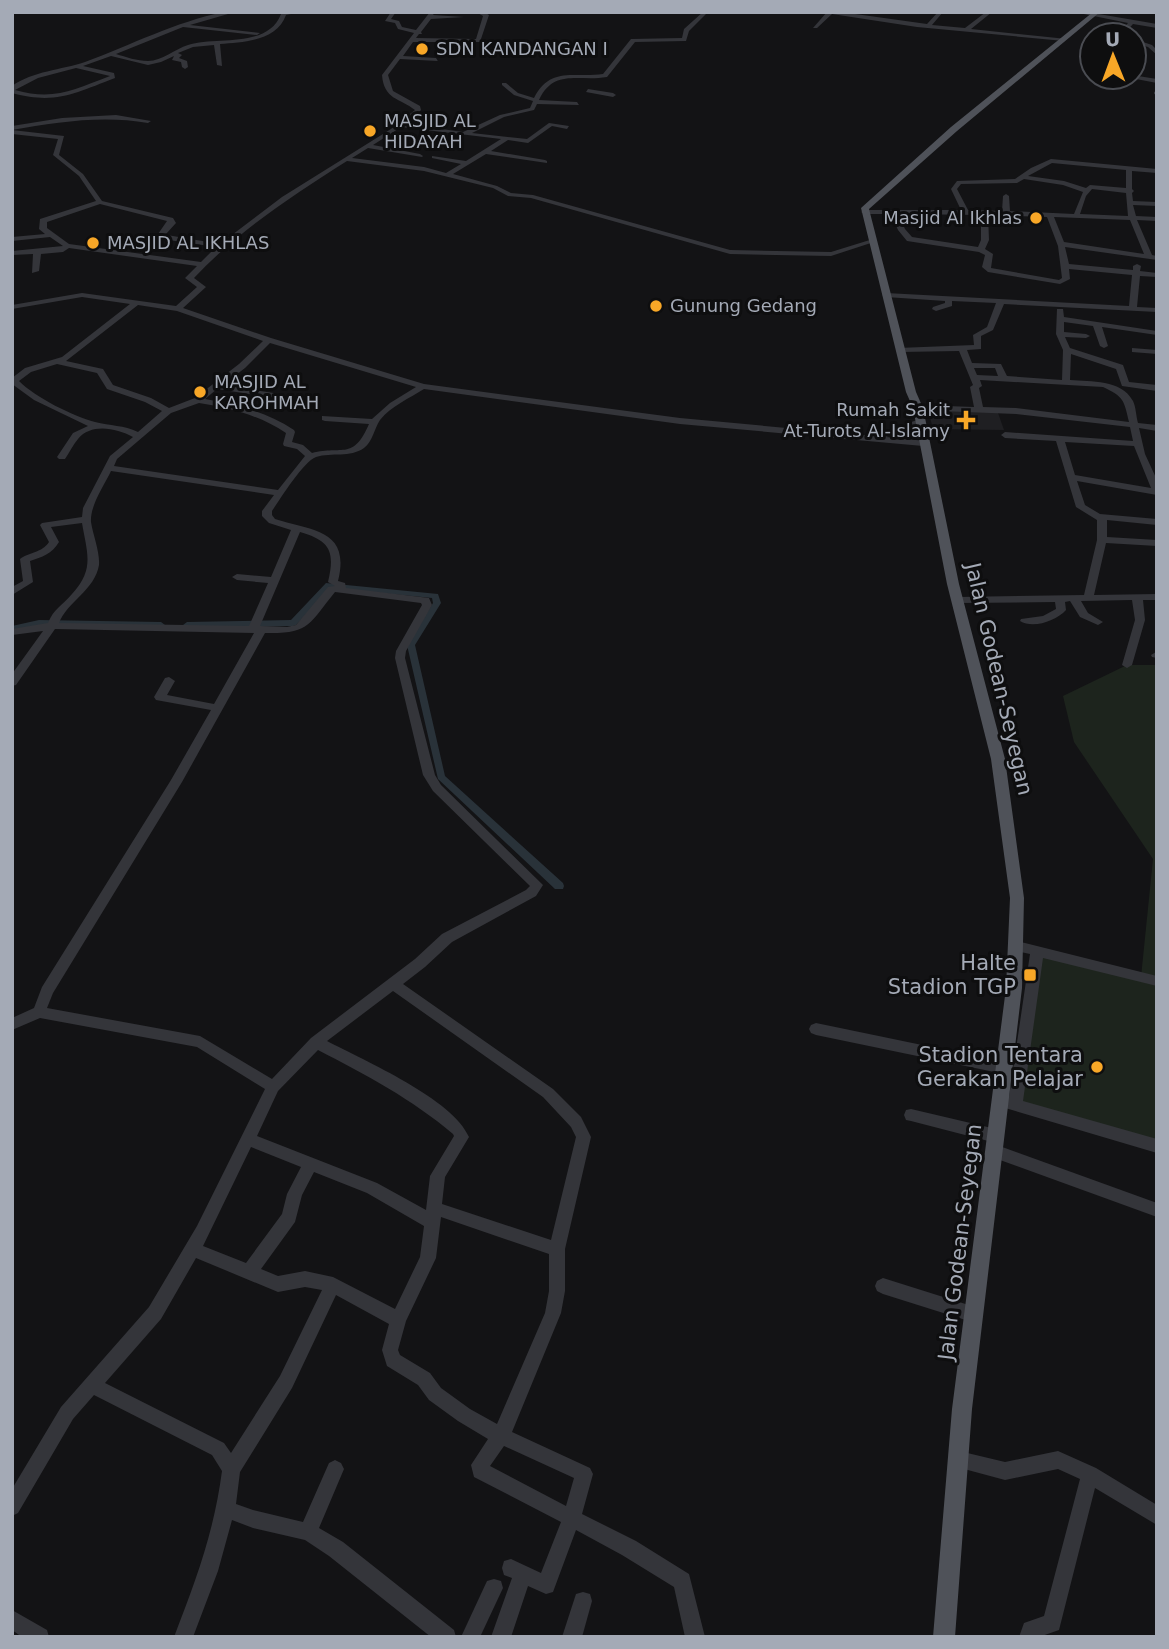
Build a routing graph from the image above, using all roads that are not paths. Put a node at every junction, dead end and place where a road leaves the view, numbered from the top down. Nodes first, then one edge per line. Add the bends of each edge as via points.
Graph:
1 (277, 12) edge
2 (299, 12) edge
3 (394, 12) edge
4 (478, 12) edge
5 (706, 12) edge
6 (830, 12) edge
7 (941, 12) edge
8 (990, 12) edge
9 (1076, 12) edge
10 (226, 13) edge
11 (209, 14) edge
12 (284, 14) junction
13 (1095, 14) edge
14 (871, 15) edge
15 (461, 17) dead end
16 (232, 19) edge
17 (1123, 21) edge
18 (196, 24) junction
19 (449, 24) dead end
20 (424, 25) edge
21 (928, 26) junction
22 (815, 27) dead end
23 (967, 29) junction
24 (261, 34) junction
25 (1064, 39) junction
26 (197, 44) junction
27 (217, 44) junction
28 (163, 47) dead end
29 (178, 50) junction
30 (170, 54) junction
31 (112, 57) junction
32 (399, 57) junction
33 (436, 60) dead end
34 (220, 65) dead end
35 (76, 67) junction
36 (185, 67) dead end
37 (64, 70) junction
38 (602, 77) junction
39 (45, 83) dead end
40 (504, 84) dead end
41 (15, 88) edge
42 (32, 88) dead end
43 (613, 95) dead end
44 (535, 101) junction
45 (577, 104) dead end
46 (503, 109) dead end
47 (518, 112) junction
48 (509, 114) junction
49 (411, 116) junction
50 (533, 117) dead end
51 (434, 119) dead end
52 (148, 121) dead end
53 (400, 125) junction
54 (567, 127) dead end
55 (530, 129) dead end
56 (12, 130) edge
57 (541, 131) junction
58 (464, 134) junction
59 (507, 138) junction
60 (365, 146) junction
61 (486, 152) junction
62 (420, 156) dead end
63 (478, 157) junction
64 (434, 158) dead end
65 (345, 159) junction
66 (545, 162) dead end
67 (468, 163) junction
68 (525, 167) dead end
69 (1129, 167) junction
70 (1157, 172) edge
71 (447, 175) junction
72 (1023, 177) junction
73 (1087, 191) junction
74 (1006, 196) dead end
75 (1130, 197) junction
76 (100, 202) junction
77 (1157, 204) edge
78 (865, 212) junction
79 (966, 212) junction
80 (894, 213) junction
81 (984, 213) junction
82 (1006, 214) junction
83 (1050, 216) junction
84 (1076, 217) junction
85 (1157, 219) edge
86 (1133, 220) junction
87 (53, 235) junction
88 (12, 239) edge
89 (873, 241) junction
90 (947, 244) junction
91 (1061, 244) junction
92 (67, 246) junction
93 (222, 246) junction
94 (981, 250) junction
95 (12, 253) edge
96 (37, 253) junction
97 (1135, 255) junction
98 (944, 256) dead end
99 (1153, 258) edge
100 (202, 264) junction
101 (1065, 266) junction
102 (35, 271) dead end
103 (1138, 272) junction
104 (1157, 275) edge
105 (1039, 291) junction
106 (886, 295) junction
107 (948, 297) junction
108 (1001, 301) junction
109 (136, 303) junction
110 (1060, 303) junction
111 (12, 307) edge
112 (1133, 307) junction
113 (178, 309) junction
114 (936, 309) dead end
115 (1157, 310) edge
116 (1060, 319) junction
117 (1097, 325) junction
118 (1157, 333) edge
119 (1060, 334) junction
120 (1086, 336) dead end
121 (268, 340) junction
122 (1104, 346) dead end
123 (962, 348) junction
124 (901, 350) junction
125 (1067, 350) junction
126 (1135, 350) dead end
127 (1157, 352) edge
128 (58, 362) junction
129 (971, 365) junction
130 (15, 374) edge
131 (975, 377) junction
132 (1003, 378) junction
133 (1066, 382) junction
134 (214, 386) junction
135 (423, 386) junction
136 (1122, 387) junction
137 (1157, 388) edge
138 (264, 394) junction
139 (281, 397) dead end
140 (198, 400) junction
141 (918, 408) junction
142 (979, 410) junction
143 (168, 411) junction
144 (248, 411) junction
145 (1021, 412) junction
146 (325, 418) dead end
147 (1102, 420) junction
148 (374, 422) junction
149 (920, 422) junction
150 (1133, 424) junction
151 (96, 425) junction
152 (1157, 428) edge
153 (1005, 435) dead end
154 (138, 436) junction
155 (1034, 437) junction
156 (1059, 438) junction
157 (872, 439) junction
158 (1100, 441) junction
159 (923, 443) junction
160 (1138, 444) junction
161 (310, 456) junction
162 (62, 457) dead end
163 (108, 468) junction
164 (1072, 477) junction
165 (1156, 491) edge
166 (278, 493) junction
167 (1100, 517) junction
168 (86, 519) junction
169 (1157, 522) edge
170 (297, 528) junction
171 (1102, 540) junction
172 (1157, 543) edge
173 (237, 577) dead end
174 (275, 582) junction
175 (341, 588) junction
176 (12, 592) edge
177 (1137, 596) junction
178 (1157, 597) edge
179 (1088, 598) junction
180 (1074, 599) junction
181 (958, 600) junction
182 (1060, 600) junction
183 (1025, 621) dead end
184 (1098, 622) dead end
185 (52, 626) junction
186 (256, 627) junction
187 (12, 632) edge
188 (1127, 664) dead end
189 (169, 681) dead end
190 (12, 682) edge
191 (217, 708) junction
192 (1017, 946) junction
193 (1037, 951) junction
194 (1157, 981) edge
195 (395, 985) junction
196 (38, 1012) junction
197 (12, 1024) edge
198 (816, 1029) dead end
199 (318, 1044) junction
200 (1004, 1068) junction
201 (273, 1087) junction
202 (1008, 1103) junction
203 (911, 1115) dead end
204 (249, 1140) junction
205 (995, 1144) junction
206 (1157, 1146) edge
207 (311, 1164) junction
208 (1157, 1210) edge
209 (433, 1215) junction
210 (193, 1249) junction
211 (557, 1249) junction
212 (251, 1270) junction
213 (333, 1286) junction
214 (883, 1286) dead end
215 (975, 1315) junction
216 (398, 1320) junction
217 (93, 1386) junction
218 (501, 1436) junction
219 (959, 1460) junction
220 (231, 1469) junction
221 (335, 1469) dead end
222 (1090, 1474) junction
223 (12, 1507) edge
224 (226, 1509) junction
225 (1156, 1515) edge
226 (572, 1519) junction
227 (308, 1532) junction
228 (494, 1588) dead end
229 (583, 1601) dead end
230 (12, 1619) edge
231 (40, 1637) edge
232 (183, 1637) edge
233 (447, 1637) edge
234 (470, 1637) edge
235 (501, 1637) edge
236 (572, 1637) edge
237 (695, 1637) edge
238 (944, 1637) edge
239 (1029, 1637) edge

1 - 12 street
2 - 12 street
3 - 20 street via 387,20 403,29
4 - 20 street via 485,15 477,42
5 - 38 street via 686,30 684,40 632,40
6 - 14 street
6 - 22 street
7 - 21 street
8 - 23 street
9 - 13 street
10 - 11 street
10 - 16 street
11 - 18 street
12 - 24 street via 279,28
13 - 17 street
13 - 25 main road
14 - 21 street
15 - 20 street
16 - 18 street
18 - 24 street
18 - 26 street via 192,35
18 - 31 street via 179,25
19 - 20 street
20 - 32 street
21 - 23 street
23 - 25 street
24 - 27 street
25 - 78 main road via 868,203
26 - 27 street
26 - 29 street
27 - 34 street
28 - 29 street
29 - 30 street
30 - 31 street via 148,62
30 - 36 street via 179,55 174,59 184,61
31 - 35 street
32 - 33 street
32 - 49 street via 386,73 386,86 394,96 419,107
35 - 37 street
35 - 41 street via 113,75 62,96
37 - 39 street via 73,73
37 - 41 street
38 - 43 street via 587,92
38 - 44 street via 562,75 542,89
40 - 44 street
41 - 42 street
44 - 45 street
44 - 47 street via 532,109
46 - 48 street
47 - 48 street
47 - 50 street
48 - 58 street
49 - 51 street
49 - 53 street
52 - 56 street via 107,118
53 - 58 street
53 - 60 street
54 - 57 street via 551,124
55 - 57 street
56 - 76 street via 62,137 56,155 81,175
57 - 59 street via 527,142
58 - 59 street
59 - 61 street
60 - 62 street
60 - 65 street
61 - 63 street
61 - 66 street
63 - 67 street
63 - 68 street
64 - 67 street
65 - 71 street
65 - 93 street
67 - 71 street
69 - 70 street
69 - 72 street via 1051,161
69 - 75 street
71 - 89 street via 730,252 822,254
72 - 73 street
72 - 79 street via 1015,182 959,182 954,189
73 - 75 street via 1096,186
73 - 84 street
74 - 82 street
75 - 77 street
75 - 86 street
76 - 87 street via 43,221 43,229
76 - 93 street via 170,220 162,234 165,237
78 - 80 street
78 - 89 main road, Jalan Godean-Seyegan
79 - 80 street
79 - 81 street
80 - 90 street via 908,239
81 - 82 street
81 - 94 street
82 - 83 street
83 - 84 street
83 - 91 street
84 - 86 street
85 - 86 street
86 - 99 street
87 - 88 street
87 - 92 street
89 - 106 main road, Jalan Godean-Seyegan
90 - 94 street
90 - 98 street
91 - 97 street
91 - 101 street
92 - 96 street via 61,251
92 - 100 street
93 - 100 street
94 - 105 street via 989,253 987,269
95 - 96 street
96 - 102 street
97 - 99 street
97 - 103 street
100 - 113 street via 189,279 202,287
101 - 103 street
101 - 105 street via 1064,280
103 - 104 street
103 - 112 street
105 - 108 street
105 - 110 street
106 - 107 street
106 - 124 main road, Jalan Godean-Seyegan
107 - 108 street
107 - 114 street via 949,304
108 - 123 street via 990,328 977,335 978,347
109 - 111 street via 82,295
109 - 113 street
109 - 128 street
110 - 112 street
110 - 116 street
112 - 115 street
113 - 121 street
116 - 117 street
116 - 119 street
117 - 118 street
117 - 122 street
119 - 120 street
119 - 125 street
121 - 134 street
121 - 135 street
123 - 124 street
123 - 129 street
124 - 141 main road, Jalan Godean-Seyegan
125 - 133 street
125 - 136 street via 1120,367
126 - 127 street
128 - 130 street
128 - 143 street via 104,373 110,387
129 - 131 street
129 - 132 street via 998,366
130 - 151 street via 14,381 23,391
131 - 132 street
131 - 142 street
132 - 133 street
133 - 136 street
134 - 138 street
134 - 140 street
135 - 148 street
135 - 157 street via 680,421
136 - 137 street
136 - 150 street
138 - 139 street
138 - 144 street
140 - 143 street
140 - 144 street
141 - 142 street
141 - 149 main road, Jalan Godean-Seyegan
142 - 145 street
143 - 154 street
144 - 161 street via 291,432 287,444
145 - 147 street
145 - 155 street
146 - 148 street
147 - 150 street
147 - 158 street
148 - 161 street via 357,449
149 - 157 street
149 - 159 main road, Jalan Godean-Seyegan
150 - 152 street
150 - 160 street
151 - 154 street via 120,426
151 - 162 street via 76,435
153 - 155 street
154 - 163 street via 118,452
155 - 156 street
156 - 158 street
156 - 164 street
157 - 159 street
158 - 160 street
159 - 181 main road, Jalan Godean-Seyegan
160 - 165 street
161 - 166 street
163 - 166 street
163 - 168 street
164 - 165 street
164 - 167 street via 1081,507
166 - 170 street via 267,516
167 - 169 street
167 - 171 street
168 - 176 street via 45,525 53,546 25,559 28,582
168 - 185 street via 94,564
170 - 174 street
170 - 175 street via 324,537 337,554 333,583
171 - 172 street
171 - 179 street
173 - 174 street
174 - 186 street
175 - 186 street via 332,589 297,628
175 - 195 street via 427,601 400,658 429,775 537,885 531,893 447,937
177 - 178 street
177 - 179 street
177 - 188 street via 1140,621
179 - 180 street
180 - 182 street
180 - 184 street via 1084,615
181 - 182 street
181 - 192 main road, Jalan Godean-Seyegan via 998,759 1017,898
182 - 183 street via 1061,610 1053,617
185 - 186 street
185 - 187 street
185 - 190 street
186 - 191 street
189 - 191 street via 160,697
191 - 196 street
192 - 193 street
192 - 200 main road, Jalan Godean-Seyegan
193 - 194 street
193 - 202 street
195 - 199 street
195 - 211 street via 548,1093 576,1122 585,1141
196 - 197 street
196 - 201 street via 200,1042
198 - 200 street
199 - 201 street
199 - 209 street via 393,1082 459,1130 462,1137 438,1176
200 - 202 main road, Jalan Godean-Seyegan
201 - 204 street
202 - 205 main road, Jalan Godean-Seyegan
202 - 206 street
203 - 205 street
204 - 207 street
204 - 210 street
205 - 208 street
205 - 215 main road, Jalan Godean-Seyegan
207 - 209 street
207 - 212 street via 289,1217
209 - 211 street
209 - 216 street via 428,1258
210 - 212 street
210 - 217 street via 155,1313
211 - 218 street via 553,1313
212 - 213 street via 278,1284 305,1279
213 - 216 street
213 - 220 street via 286,1382
214 - 215 street
215 - 219 main road, Jalan Godean-Seyegan
216 - 218 street via 390,1340 393,1360 424,1379 435,1394 464,1415
217 - 220 street via 218,1449
217 - 223 street via 67,1413
218 - 226 street via 582,1471
218 - 226 street via 480,1471
219 - 222 street via 1005,1471 1058,1460
219 - 238 main road, Jalan Godean-Seyegan
220 - 224 street
221 - 227 street
222 - 225 street
222 - 239 street via 1052,1623 1031,1630
224 - 227 street
224 - 232 street via 201,1596
226 - 235 street via 544,1589 517,1571
226 - 237 street via 682,1581
227 - 233 street
228 - 234 street
229 - 236 street
230 - 231 street

